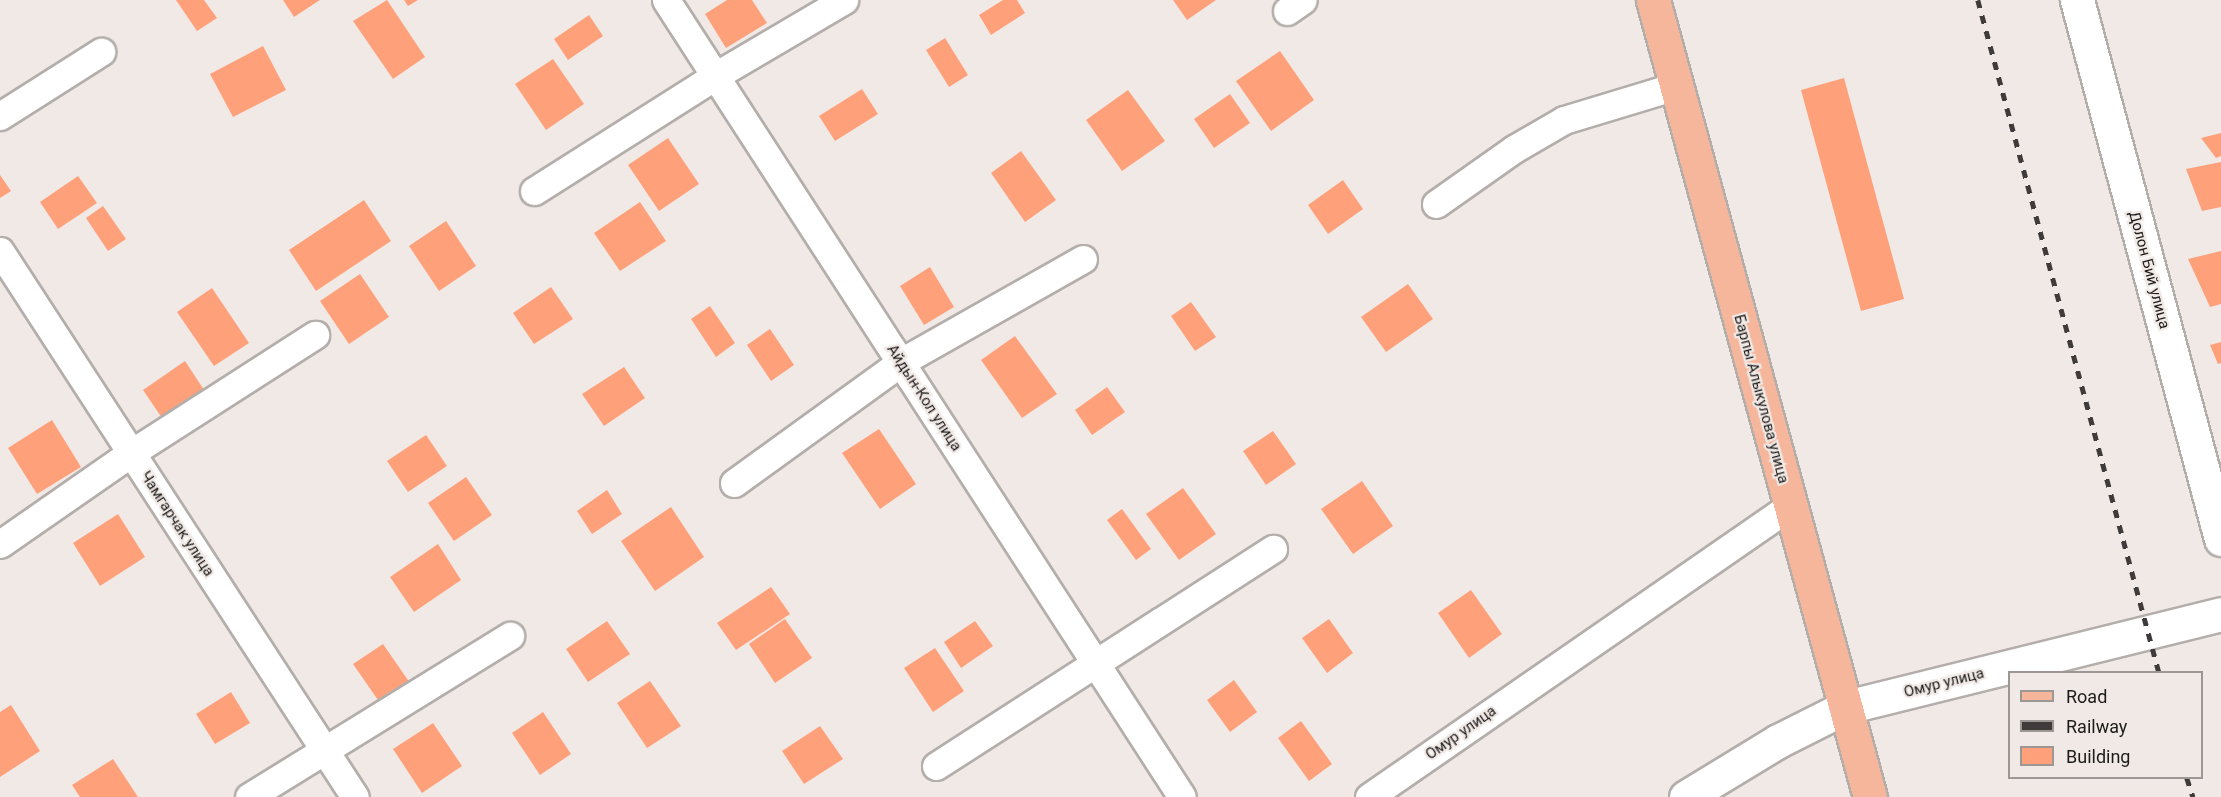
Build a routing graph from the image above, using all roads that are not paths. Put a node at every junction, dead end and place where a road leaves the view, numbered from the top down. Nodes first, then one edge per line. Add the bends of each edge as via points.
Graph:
1 (666, 0) edge
2 (844, 0) edge
3 (1653, 0) edge
4 (2077, 0) edge
5 (101, 52) dead end
6 (715, 76) junction
7 (1676, 86) junction
8 (0, 116) edge
9 (534, 191) dead end
10 (1436, 204) dead end
11 (0, 251) edge
12 (1083, 259) dead end
13 (315, 335) dead end
14 (901, 362) junction
15 (131, 453) junction
16 (734, 483) dead end
17 (1790, 506) junction
18 (2221, 539) edge
19 (0, 544) edge
20 (1273, 549) dead end
21 (2221, 614) edge
22 (510, 636) dead end
23 (1095, 663) junction
24 (1846, 707) junction
25 (324, 750) junction
26 (936, 766) dead end
27 (249, 797) edge
28 (355, 797) edge
29 (1182, 797) edge
30 (1369, 797) edge
31 (1686, 797) edge
32 (1870, 797) edge

1 - 6 street, Айдын-Кол улица
2 - 6 street
3 - 7 main road, Барпы Алыкулова улица
4 - 18 street, Долон Бий улица
5 - 8 street
6 - 9 street
6 - 14 street, Айдын-Кол улица
7 - 10 street via 1564,120 1514,149
7 - 17 main road, Барпы Алыкулова улица
11 - 15 street, Чамгарчак улица
12 - 14 street
13 - 15 street
14 - 16 street
14 - 23 street, Айдын-Кол улица
15 - 19 street
15 - 25 street, Чамгарчак улица
17 - 24 main road, Барпы Алыкулова улица
17 - 30 street, Омур улица
20 - 23 street
21 - 24 street, Омур улица
22 - 25 street
23 - 26 street
23 - 29 street, Айдын-Кол улица
24 - 31 street, Омур улица via 1778,741
24 - 32 main road, Барпы Алыкулова улица
25 - 27 street
25 - 28 street, Чамгарчак улица

